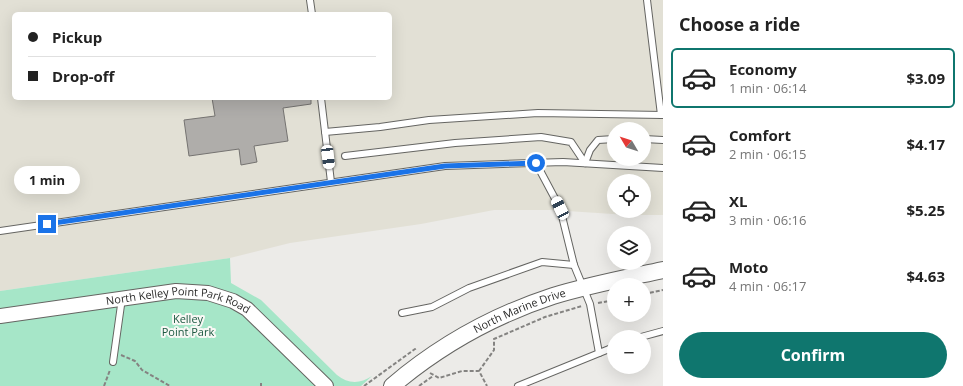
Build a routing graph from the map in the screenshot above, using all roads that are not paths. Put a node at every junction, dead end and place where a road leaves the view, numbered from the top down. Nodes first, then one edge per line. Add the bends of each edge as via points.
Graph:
1 (310, 0) edge
2 (647, 0) edge
3 (312, 12) edge
4 (322, 100) edge
5 (662, 115) edge
6 (325, 132) junction
7 (607, 139) edge
8 (651, 139) edge
9 (663, 140) edge
10 (345, 156) dead end
11 (536, 163) junction
12 (585, 163) junction
13 (663, 168) edge
14 (331, 182) junction
15 (0, 231) edge
16 (574, 265) junction
17 (663, 270) edge
18 (583, 288) junction
19 (122, 298) junction
20 (402, 313) dead end
21 (0, 316) edge
22 (663, 331) edge
23 (651, 334) edge
24 (607, 350) edge
25 (599, 353) junction
26 (113, 362) road end
27 (326, 386) edge
28 (392, 386) edge
29 (518, 386) edge

1 - 3 lane
2 - 5 lane
4 - 6 lane
5 - 6 lane via 538,113 429,120 380,128
6 - 14 lane
7 - 12 lane via 598,140 590,150
8 - 9 lane
10 - 12 lane via 455,143 541,137 571,142
11 - 12 lane
11 - 14 lane via 445,166
11 - 16 lane via 560,208
12 - 13 lane
14 - 15 lane
16 - 18 lane
16 - 20 lane via 542,262 469,288 432,307
17 - 18 main road, North Marine Drive
18 - 25 lane via 590,304
18 - 28 main road, North Marine Drive via 531,304 462,336 422,362
19 - 21 street, North Kelley Point Park Road
19 - 26 lane
19 - 27 street, North Kelley Point Park Road via 176,290 208,293 233,301 255,315
22 - 23 lane
24 - 25 lane
25 - 29 lane

